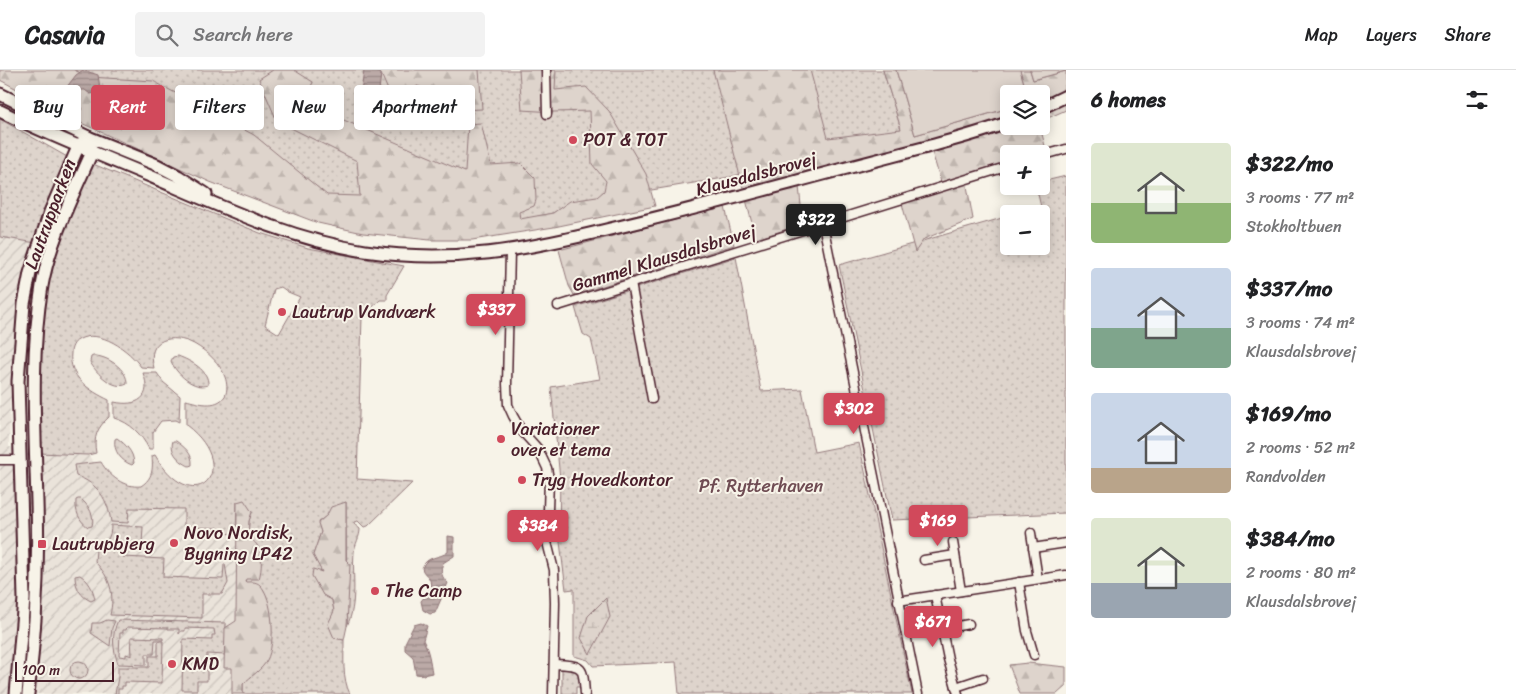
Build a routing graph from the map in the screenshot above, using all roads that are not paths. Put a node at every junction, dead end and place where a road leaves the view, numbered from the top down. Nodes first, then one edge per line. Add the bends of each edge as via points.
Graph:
1 (546, 70) edge
2 (0, 94) edge
3 (1066, 96) edge
4 (1050, 104) edge
5 (0, 111) edge
6 (547, 114) dead end
7 (1000, 125) edge
8 (88, 137) junction
9 (78, 147) junction
10 (1066, 149) edge
11 (92, 152) junction
12 (1050, 153) edge
13 (1000, 169) edge
14 (232, 211) junction
15 (823, 224) junction
16 (510, 251) junction
17 (631, 283) junction
18 (558, 306) dead end
19 (652, 399) dead end
20 (0, 460) edge
21 (19, 460) junction
22 (35, 460) junction
23 (1031, 533) dead end
24 (954, 542) dead end
25 (1066, 543) edge
26 (1033, 548) junction
27 (956, 556) junction
28 (924, 560) dead end
29 (1066, 575) edge
30 (1038, 579) junction
31 (1019, 582) junction
32 (961, 591) junction
33 (935, 596) junction
34 (898, 601) junction
35 (969, 624) dead end
36 (941, 630) junction
37 (1034, 655) dead end
38 (554, 664) junction
39 (984, 678) dead end
40 (957, 691) edge
41 (16, 694) edge
42 (28, 694) edge
43 (553, 694) edge
44 (585, 694) edge
45 (918, 694) edge

1 - 6 street
2 - 8 street, Klausdalsbrovej
3 - 4 street
5 - 9 street, Klausdalsbrovej
7 - 16 street, Klausdalsbrovej via 645,221
8 - 9 street, Lautrupparken
8 - 11 street, Lautrupparken
8 - 14 street, Klausdalsbrovej via 157,165
9 - 11 street, Klausdalsbrovej
9 - 21 street, Lautrupparken via 47,221 30,273 21,331 18,381
10 - 12 street
11 - 14 street, Klausdalsbrovej
11 - 22 street, Lautrupparken via 58,232 42,284 34,371
13 - 15 street, Gammel Klausdalsbrovej
14 - 16 street, Klausdalsbrovej via 290,233 366,251 438,257
15 - 17 street, Gammel Klausdalsbrovej
15 - 34 street
16 - 38 street via 508,399 521,430 538,448 549,479 547,542 554,570
17 - 18 street, Gammel Klausdalsbrovej
17 - 19 street
20 - 21 street
21 - 22 street
21 - 41 street, Lautrupparken via 24,599
22 - 42 street, Lautrupparken via 38,566
23 - 26 street
24 - 27 street
25 - 26 street
26 - 30 street
27 - 28 street
27 - 32 street
29 - 30 street
30 - 31 street
31 - 32 street
31 - 37 street
32 - 33 street
33 - 34 street
33 - 36 street
34 - 45 street
35 - 36 street
36 - 40 street
38 - 43 street
38 - 44 street via 581,668
39 - 40 street

